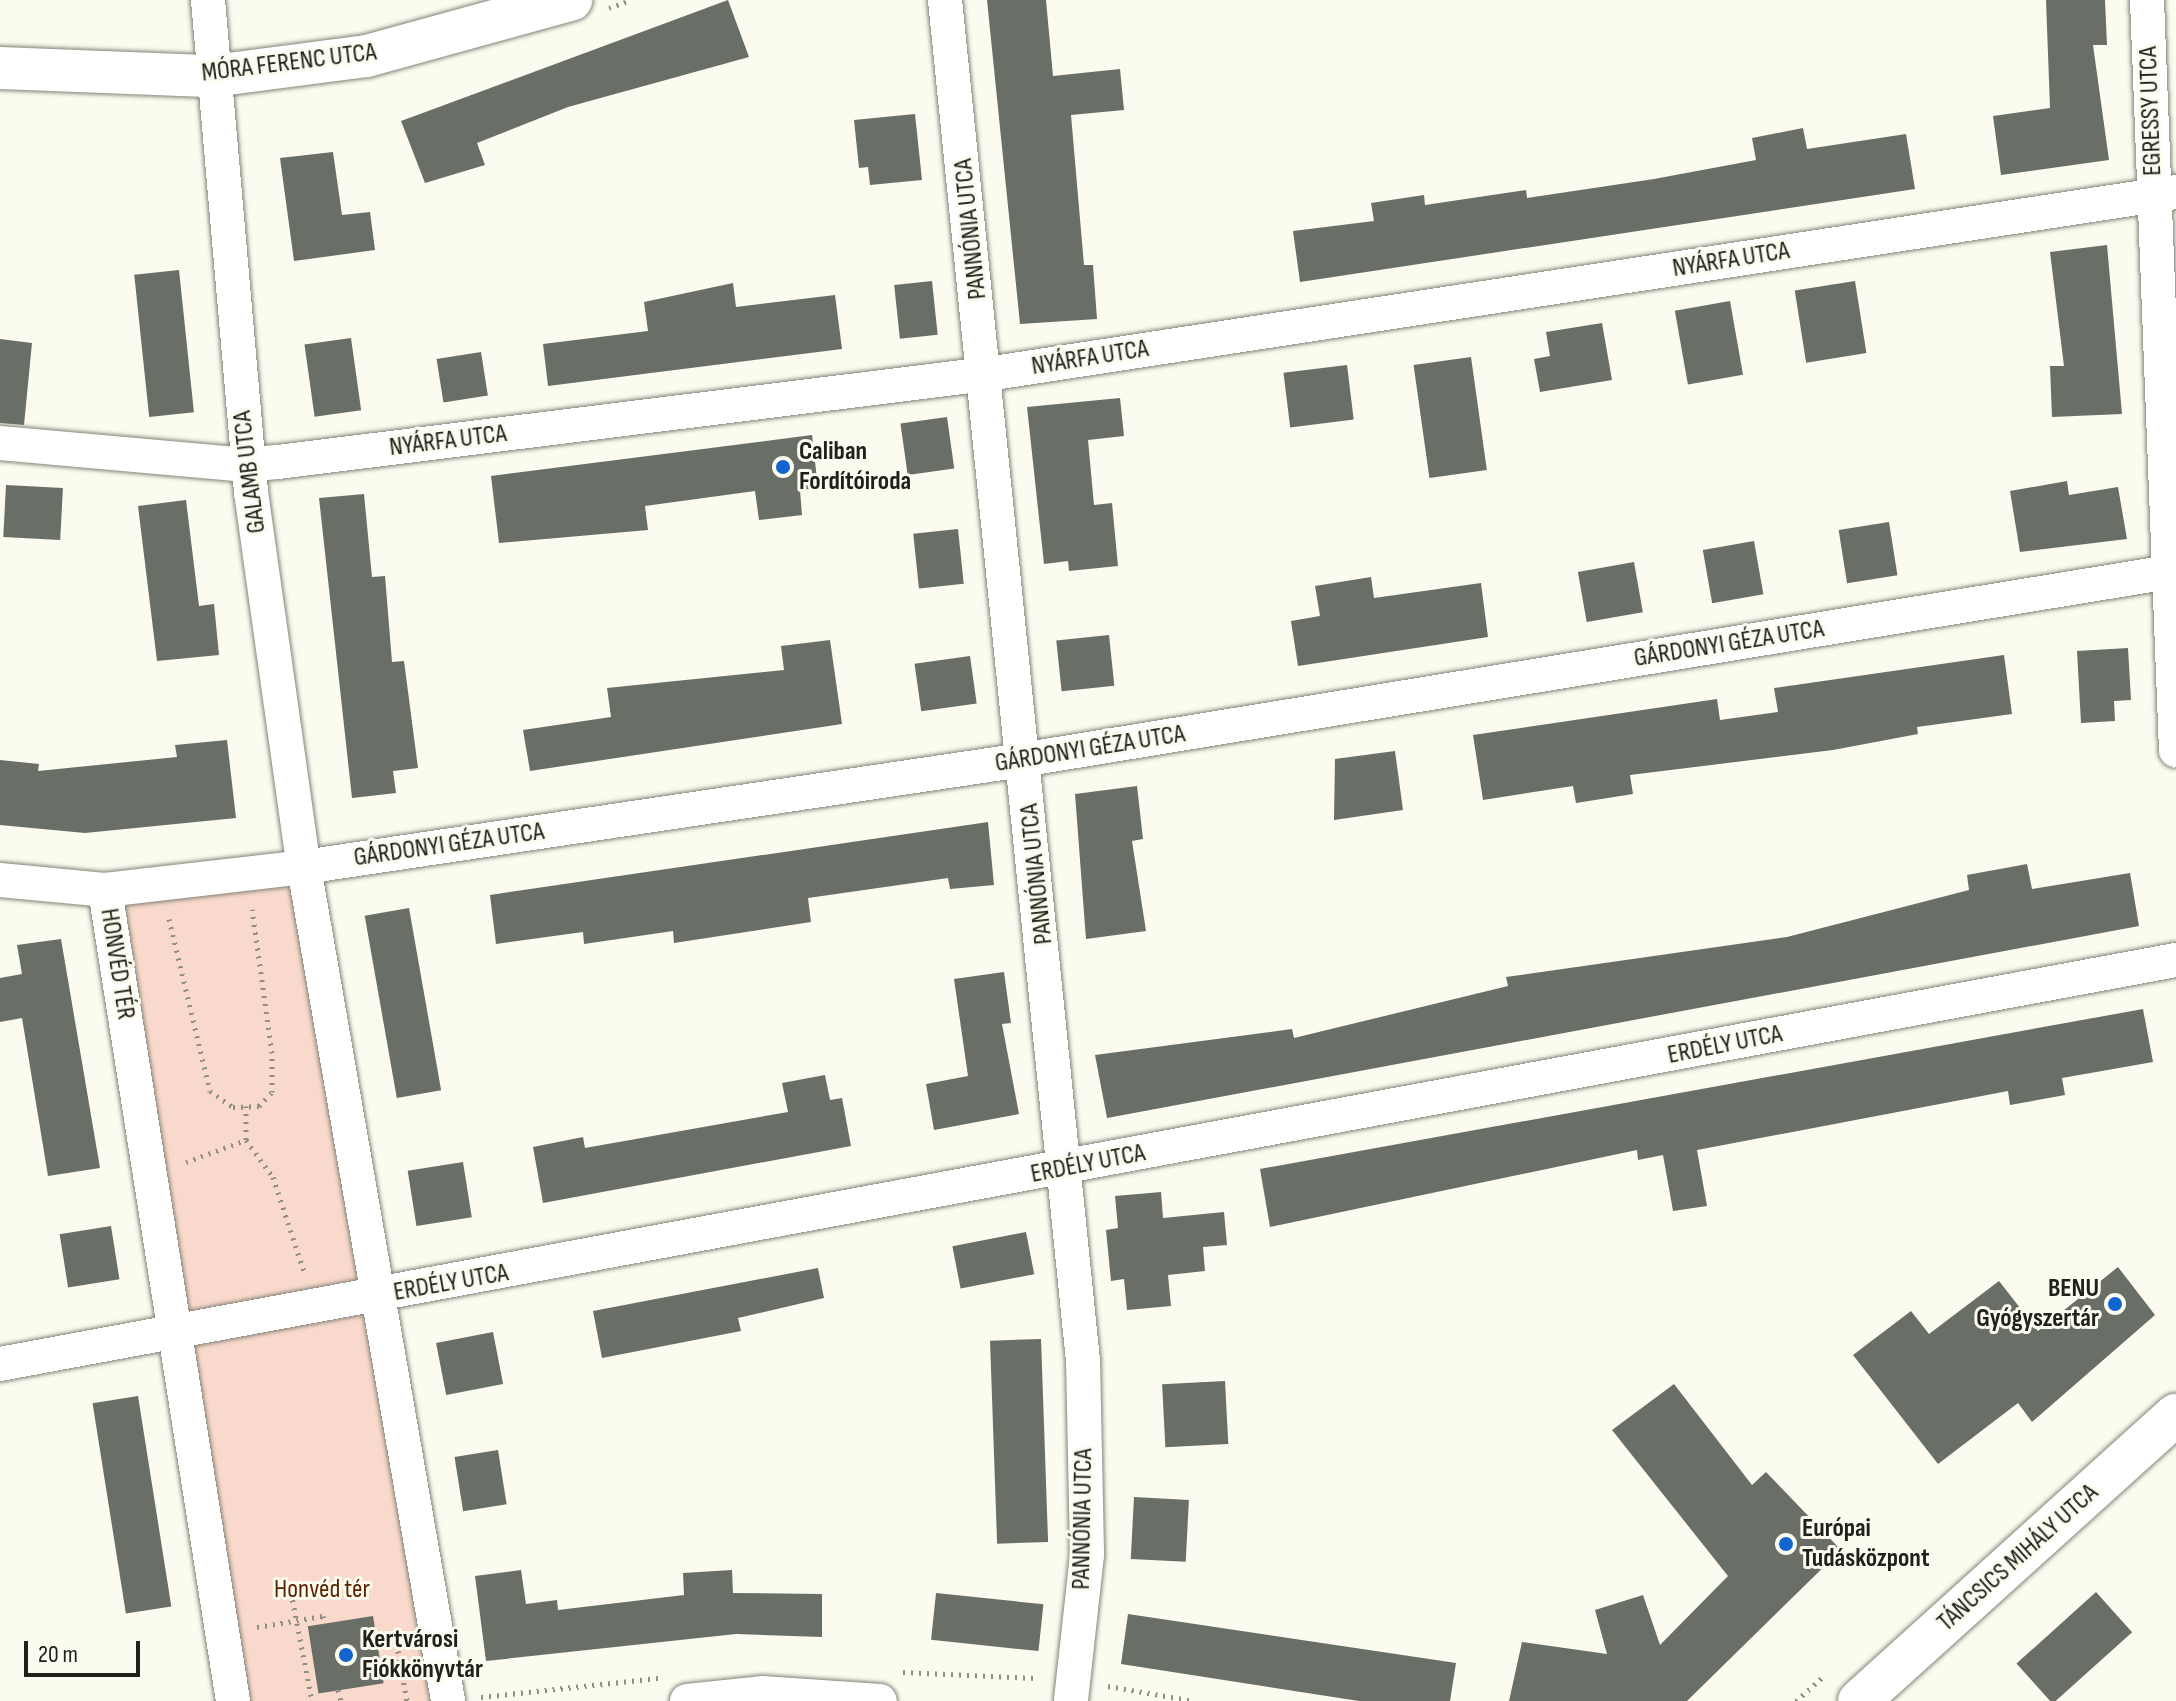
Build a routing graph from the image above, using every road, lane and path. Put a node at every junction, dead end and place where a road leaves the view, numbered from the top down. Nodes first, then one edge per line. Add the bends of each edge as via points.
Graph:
1 (208, 0) edge
2 (571, 0) edge
3 (945, 0) edge
4 (2147, 0) edge
5 (0, 68) edge
6 (213, 76) junction
7 (2165, 194) edge
8 (987, 374) junction
9 (0, 443) edge
10 (247, 465) junction
11 (2173, 572) edge
12 (2176, 750) edge
13 (1026, 759) junction
14 (304, 867) junction
15 (0, 880) edge
16 (105, 890) junction
17 (251, 901) dead end
18 (165, 902) dead end
19 (2176, 960) edge
20 (246, 1106) junction
21 (246, 1140) junction
22 (1067, 1169) junction
23 (152, 1179) junction
24 (304, 1273) dead end
25 (376, 1297) junction
26 (178, 1334) junction
27 (0, 1364) edge
28 (2176, 1415) edge
29 (291, 1592) dead end
30 (296, 1621) junction
31 (325, 1624) dead end
32 (222, 1632) junction
33 (338, 1690) dead end
34 (1807, 1691) dead end
35 (233, 1701) edge
36 (312, 1701) edge
37 (341, 1701) edge
38 (448, 1701) edge
39 (687, 1701) edge
40 (880, 1701) edge
41 (1071, 1701) edge
42 (1817, 1701) edge
43 (1859, 1701) edge

1 - 6 street, GALAMB UTCA
2 - 6 street, MÓRA FERENC UTCA via 367,56
3 - 8 street, PANNÓNIA UTCA
4 - 7 street, EGRESSY UTCA
5 - 6 street, MÓRA FERENC UTCA
6 - 10 street, GALAMB UTCA
7 - 8 street, NYÁRFA UTCA
7 - 11 street, EGRESSY UTCA
8 - 10 street, NYÁRFA UTCA
8 - 13 street, PANNÓNIA UTCA
9 - 10 street, NYÁRFA UTCA
10 - 14 street, GALAMB UTCA
11 - 12 street, EGRESSY UTCA
11 - 13 street, GÁRDONYI GÉZA UTCA
13 - 14 street, GÁRDONYI GÉZA UTCA
13 - 22 street, PANNÓNIA UTCA
14 - 16 street, GÁRDONYI GÉZA UTCA
14 - 25 street
15 - 16 street, GÁRDONYI GÉZA UTCA
16 - 23 street, HONVÉD TÉR
17 - 20 path via 272,1092 259,1106
18 - 20 path via 210,1091
19 - 22 street, ERDÉLY UTCA
20 - 21 path
21 - 23 path
21 - 24 path via 273,1177
22 - 25 street, ERDÉLY UTCA
22 - 41 street, PANNÓNIA UTCA via 1083,1360 1087,1555
23 - 26 street, HONVÉD TÉR
25 - 26 street, ERDÉLY UTCA
25 - 38 street
26 - 27 street, ERDÉLY UTCA
26 - 32 street, HONVÉD TÉR
28 - 43 street, TÁNCSICS MIHÁLY UTCA
29 - 30 path
30 - 31 path via 323,1616
30 - 32 path
30 - 36 path
32 - 35 street, HONVÉD TÉR
33 - 37 path
34 - 42 path
39 - 40 street via 762,1693

